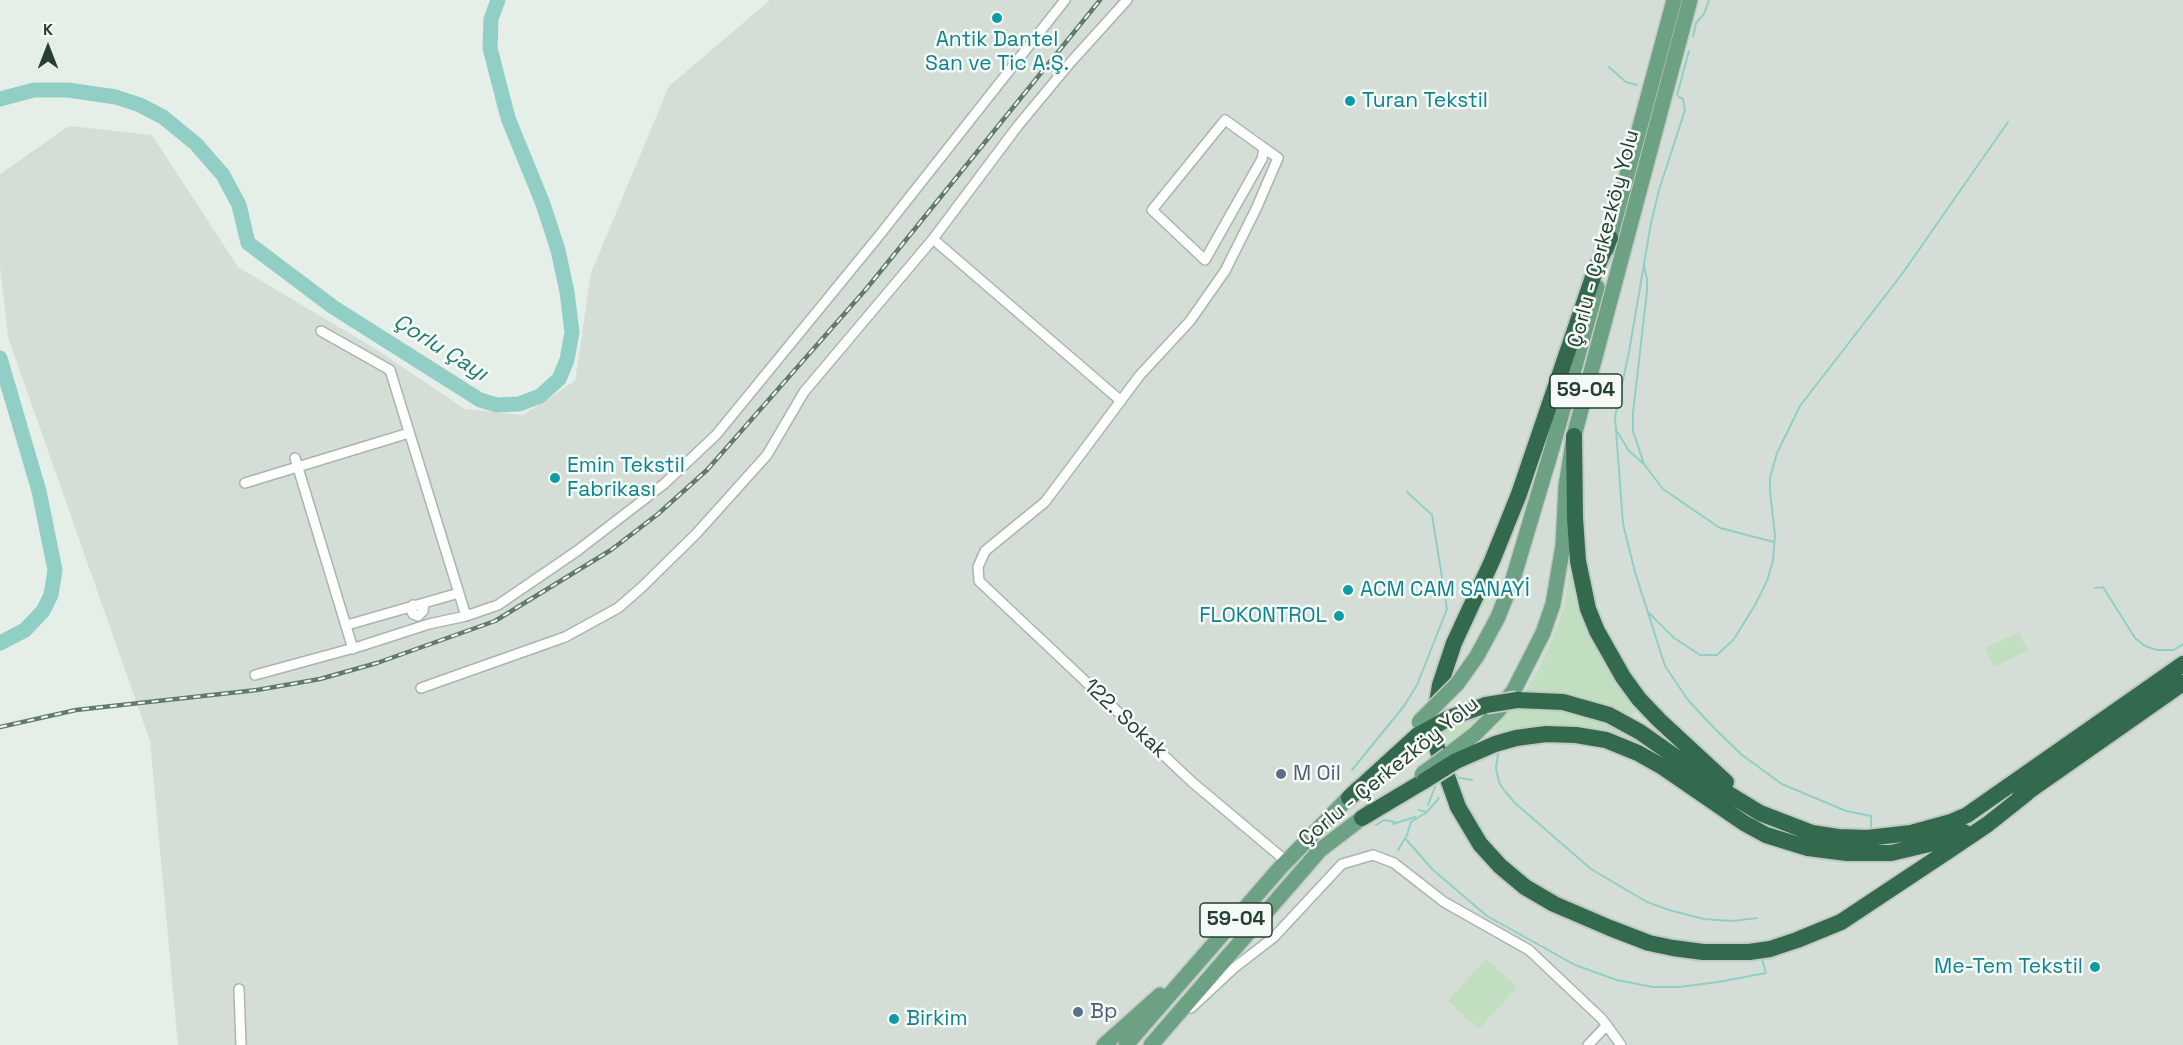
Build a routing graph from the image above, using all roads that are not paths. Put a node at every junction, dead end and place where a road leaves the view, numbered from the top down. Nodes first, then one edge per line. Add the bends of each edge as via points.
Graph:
1 (1065, 0) edge
2 (1127, 0) edge
3 (1674, 0) edge
4 (1689, 0) edge
5 (1264, 148) junction
6 (1610, 238) junction
7 (933, 239) junction
8 (321, 331) dead end
9 (1121, 401) junction
10 (409, 433) junction
11 (1574, 436) junction
12 (297, 463) junction
13 (245, 483) dead end
14 (459, 593) junction
15 (466, 616) junction
16 (347, 625) junction
17 (354, 649) junction
18 (2183, 664) edge
19 (255, 675) dead end
20 (2183, 683) edge
21 (421, 688) dead end
22 (2141, 703) junction
23 (1419, 728) junction
24 (1452, 758) junction
25 (2027, 793) junction
26 (1349, 798) joint
27 (1362, 818) joint
28 (1812, 833) junction
29 (1286, 861) junction
30 (1196, 967) junction
31 (239, 989) dead end
32 (1607, 1025) junction
33 (241, 1045) edge
34 (1104, 1045) edge
35 (1126, 1045) edge
36 (1152, 1045) edge
37 (1588, 1045) edge
38 (1621, 1045) edge

1 - 15 street via 716,435 664,484 577,551 498,605
2 - 7 street via 1025,118
3 - 6 main road, Çorlu - Çerkezköy Yolu / 59-04
4 - 11 main road, Çorlu - Çerkezköy Yolu / 59-04
5 - 5 street via 1225,120 1152,210 1205,260 1262,159
5 - 9 street via 1278,158 1225,272 1190,321
6 - 23 main road, Çorlu - Çerkezköy Yolu / 59-04, bridge via 1513,579 1478,656
6 - 25 highway via 1591,282 1519,494 1454,643 1440,685 1435,715 1437,748 1458,807 1480,844 1525,887 1610,928 1673,948 1749,952 1770,949 1841,922
7 - 9 street
7 - 21 street via 804,392 767,455 642,588 618,608 565,637
8 - 10 street via 390,370
9 - 29 street, 122. Sokak via 1045,502 985,551 978,567 979,580 1192,782
10 - 12 street
10 - 14 street
11 - 24 main road, Çorlu - Çerkezköy Yolu / 59-04 via 1559,572 1543,633 1504,704
11 - 28 highway via 1578,561 1588,609 1607,650 1639,699 1730,785
12 - 13 street
12 - 16 street
14 - 15 street
14 - 16 street via 424,604 418,616 413,614 412,605
15 - 17 street
16 - 17 street
17 - 19 street
18 - 22 highway
20 - 22 highway
22 - 25 highway
22 - 28 highway via 1951,822 1889,837
23 - 26 highway
23 - 28 highway, bridge via 1486,705 1517,700 1563,702 1609,715 1760,813
24 - 25 highway via 1516,738 1546,734 1606,740 1661,766 1727,813 1766,835 1808,848 1847,853 1891,853 1938,842 1959,835
24 - 27 highway, bridge
26 - 29 main road, Çorlu - Çerkezköy Yolu / 59-04
27 - 36 main road, Çorlu - Çerkezköy Yolu / 59-04 via 1320,850
29 - 30 main road, Çorlu - Çerkezköy Yolu / 59-04
30 - 34 main road
30 - 35 main road, Çorlu - Çerkezköy Yolu / 59-04
31 - 33 street
32 - 36 street via 1529,950 1444,902 1394,863 1372,855 1342,864 1274,937 1234,968
32 - 37 street
32 - 38 street

